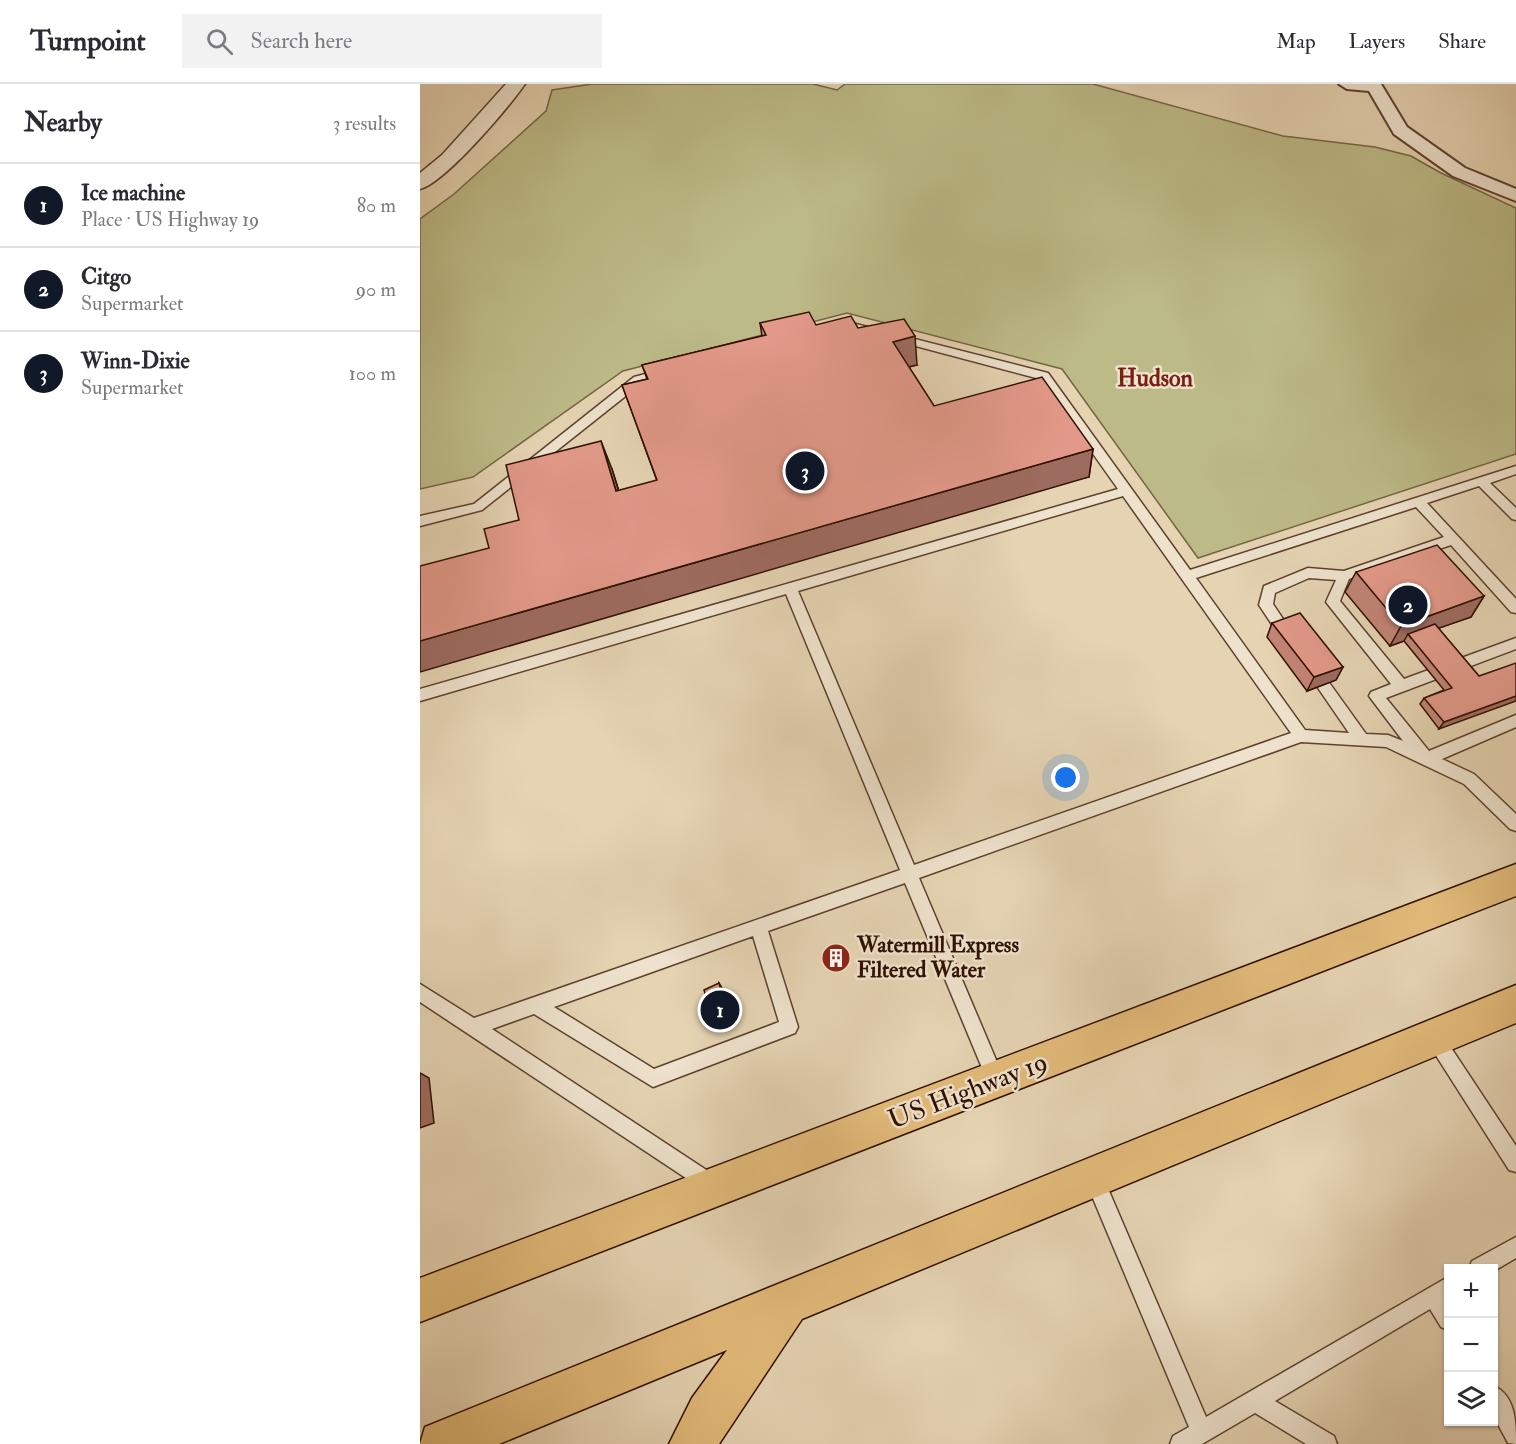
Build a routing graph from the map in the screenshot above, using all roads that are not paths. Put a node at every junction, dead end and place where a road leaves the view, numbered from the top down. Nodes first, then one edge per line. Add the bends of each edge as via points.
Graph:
1 (516, 84) edge
2 (1347, 84) edge
3 (1373, 86) edge
4 (420, 183) edge
5 (1516, 196) edge
6 (826, 331) edge
7 (682, 368) edge
8 (1516, 470) edge
9 (1482, 482) junction
10 (1126, 491) junction
11 (1420, 503) junction
12 (1516, 516) edge
13 (420, 521) edge
14 (1453, 539) junction
15 (1188, 576) junction
16 (1344, 576) junction
17 (790, 588) junction
18 (1516, 608) edge
19 (1284, 631) edge
20 (1516, 643) edge
21 (1323, 685) edge
22 (1401, 686) junction
23 (420, 695) edge
24 (1516, 721) edge
25 (1301, 736) junction
26 (1362, 740) junction
27 (1426, 759) junction
28 (1516, 824) edge
29 (909, 874) junction
30 (1516, 880) edge
31 (759, 928) junction
32 (424, 999) edge
33 (1516, 1004) edge
34 (535, 1005) junction
35 (473, 1027) junction
36 (1434, 1037) junction
37 (996, 1081) junction
38 (1516, 1164) edge
39 (1093, 1177) junction
40 (715, 1187) junction
41 (1516, 1247) edge
42 (1487, 1264) edge
43 (1441, 1291) edge
44 (420, 1300) edge
45 (787, 1302) junction
46 (1448, 1318) edge
47 (1254, 1401) junction
48 (1498, 1404) edge
49 (1201, 1431) junction
50 (1516, 1435) edge
51 (442, 1444) edge
52 (693, 1444) edge
53 (1180, 1444) edge
54 (1326, 1444) edge

1 - 4 street via 449,159
2 - 3 street
3 - 5 street via 1400,130 1459,172
6 - 10 lane via 849,325 1044,376
7 - 13 lane via 638,380 478,507
8 - 9 lane
9 - 11 lane
9 - 12 lane
10 - 15 lane
10 - 17 lane
11 - 14 lane
11 - 15 lane
14 - 16 lane
14 - 18 lane
15 - 25 lane
16 - 19 lane via 1308,573 1269,590 1266,605
16 - 22 lane via 1333,602
17 - 23 lane
17 - 29 lane
20 - 22 lane
21 - 26 lane
22 - 27 lane via 1376,696
24 - 27 lane
25 - 26 lane
25 - 29 lane
26 - 27 lane via 1388,741
27 - 28 lane via 1468,779
29 - 31 lane
29 - 37 lane
30 - 37 highway, US Highway 19
31 - 34 lane
31 - 34 lane via 789,1028 654,1078
32 - 35 lane
33 - 36 highway
34 - 35 lane
35 - 40 lane
36 - 38 lane
36 - 39 highway
37 - 40 highway, US Highway 19
39 - 45 highway
39 - 49 lane
40 - 44 highway, US Highway 19
41 - 42 lane
43 - 46 lane
43 - 47 lane
45 - 51 highway
45 - 52 highway
47 - 49 lane
47 - 54 lane
48 - 50 lane
49 - 53 lane

